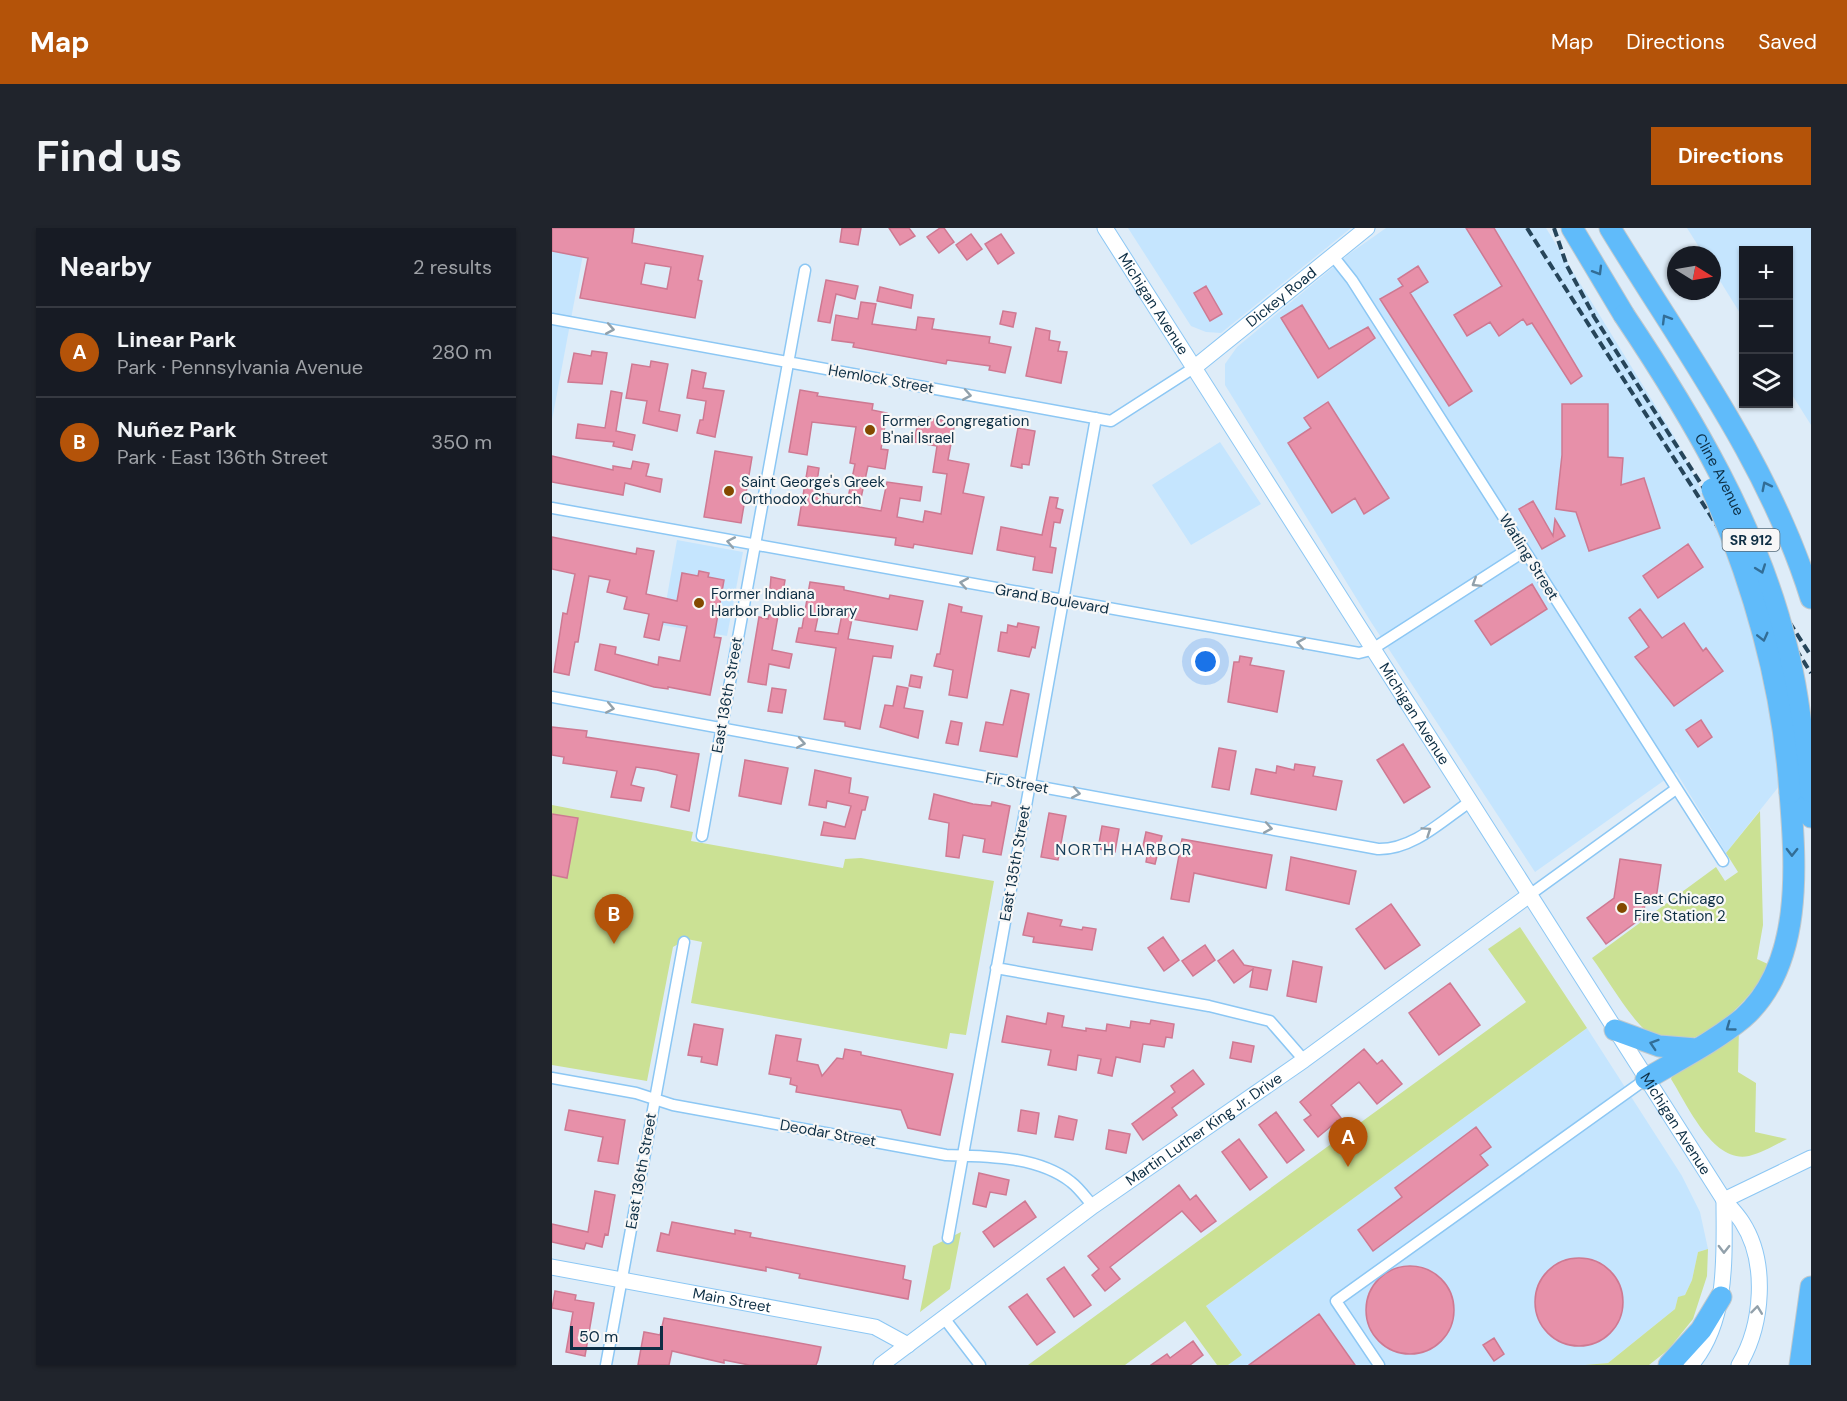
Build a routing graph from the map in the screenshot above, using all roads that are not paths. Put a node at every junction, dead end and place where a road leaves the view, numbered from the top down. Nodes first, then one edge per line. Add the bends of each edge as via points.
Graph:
1 (1105, 228) edge
2 (1367, 228) edge
3 (1572, 228) edge
4 (1610, 228) edge
5 (1333, 256) junction
6 (805, 270) dead end
7 (552, 319) edge
8 (788, 362) junction
9 (1196, 368) junction
10 (1096, 418) junction
11 (552, 508) edge
12 (754, 546) junction
13 (1525, 551) junction
14 (1811, 598) edge
15 (1063, 601) junction
16 (1371, 650) junction
17 (552, 697) edge
18 (721, 728) junction
19 (1030, 785) junction
20 (1676, 789) junction
21 (1800, 792) edge
22 (1471, 801) junction
23 (1811, 817) edge
24 (702, 836) dead end
25 (1724, 861) dead end
26 (1528, 896) junction
27 (684, 942) dead end
28 (996, 968) junction
29 (1615, 1030) junction
30 (1695, 1049) junction
31 (1304, 1060) junction
32 (552, 1078) edge
33 (1646, 1079) junction
34 (654, 1099) junction
35 (962, 1155) junction
36 (1811, 1158) edge
37 (1725, 1200) junction
38 (1093, 1206) junction
39 (948, 1238) dead end
40 (552, 1267) edge
41 (621, 1280) junction
42 (1811, 1287) edge
43 (1721, 1297) junction
44 (944, 1318) junction
45 (908, 1345) junction
46 (606, 1365) edge
47 (881, 1365) edge
48 (980, 1365) edge
49 (1379, 1365) edge
50 (1669, 1365) edge
51 (1691, 1365) edge
52 (1739, 1365) edge
53 (1800, 1365) edge

1 - 9 main road, Michigan Avenue
2 - 5 main road, Dickey Road
3 -> 21 highway, bridge via 1624,315 1707,477 1748,582
14 -> 4 highway, SR 912 via 1774,500 1743,442
5 - 9 main road, Dickey Road
5 - 13 street, Watling Street
6 - 8 street, East 136th Street
7 -> 8 street, Hemlock Street
8 -> 10 street, Hemlock Street
8 - 12 street, East 136th Street
9 - 10 street, Hemlock Street via 1112,421
9 - 16 main road, Michigan Avenue
10 - 15 street, East 135th Street
12 -> 11 street, Grand Boulevard
15 -> 12 street, Grand Boulevard
12 - 18 street, East 136th Street
13 -> 16 street
13 - 20 street, Watling Street
16 -> 15 street, Grand Boulevard via 1359,653
15 - 19 street, East 135th Street
16 - 22 main road, Michigan Avenue
17 -> 18 street, Fir Street
18 -> 19 street, Fir Street
18 - 24 street, East 136th Street
19 -> 22 street, Fir Street via 1378,849 1413,841
19 - 28 street, East 135th Street
20 - 25 street, Watling Street
20 - 26 street
21 - 23 highway
21 -> 30 highway via 1792,824 1788,940 1779,965 1767,990 1743,1017
22 - 26 main road, Michigan Avenue
26 - 29 main road, Michigan Avenue
26 - 31 main road, Martin Luther King Jr. Drive
27 - 34 street, East 136th Street
28 - 31 street via 1209,1006 1270,1021
28 - 35 street, East 135th Street
30 -> 29 highway via 1659,1046
29 - 33 main road, Michigan Avenue
30 - 33 highway
31 - 38 main road, Martin Luther King Jr. Drive
32 - 34 street, Deodar Street
33 - 37 main road, Michigan Avenue
33 - 49 street via 1336,1301
34 - 35 street, Deodar Street via 911,1149
34 - 41 street, East 136th Street
35 - 38 street, Deodar Street via 1045,1167 1073,1183
35 - 39 street, East 135th Street
36 - 37 main road
37 -> 43 main road
52 -> 37 main road, Michigan Avenue via 1755,1321 1758,1269 1755,1249 1743,1222
38 - 44 main road, Martin Luther King Jr. Drive
40 - 41 main road, Main Street
41 - 45 main road, Main Street via 875,1327
41 - 46 street, East 136th Street
42 - 53 highway
43 - 50 highway via 1701,1330
43 - 51 main road via 1711,1328
44 - 45 main road, Martin Luther King Jr. Drive
44 - 48 street
45 - 47 main road, Martin Luther King Jr. Drive

